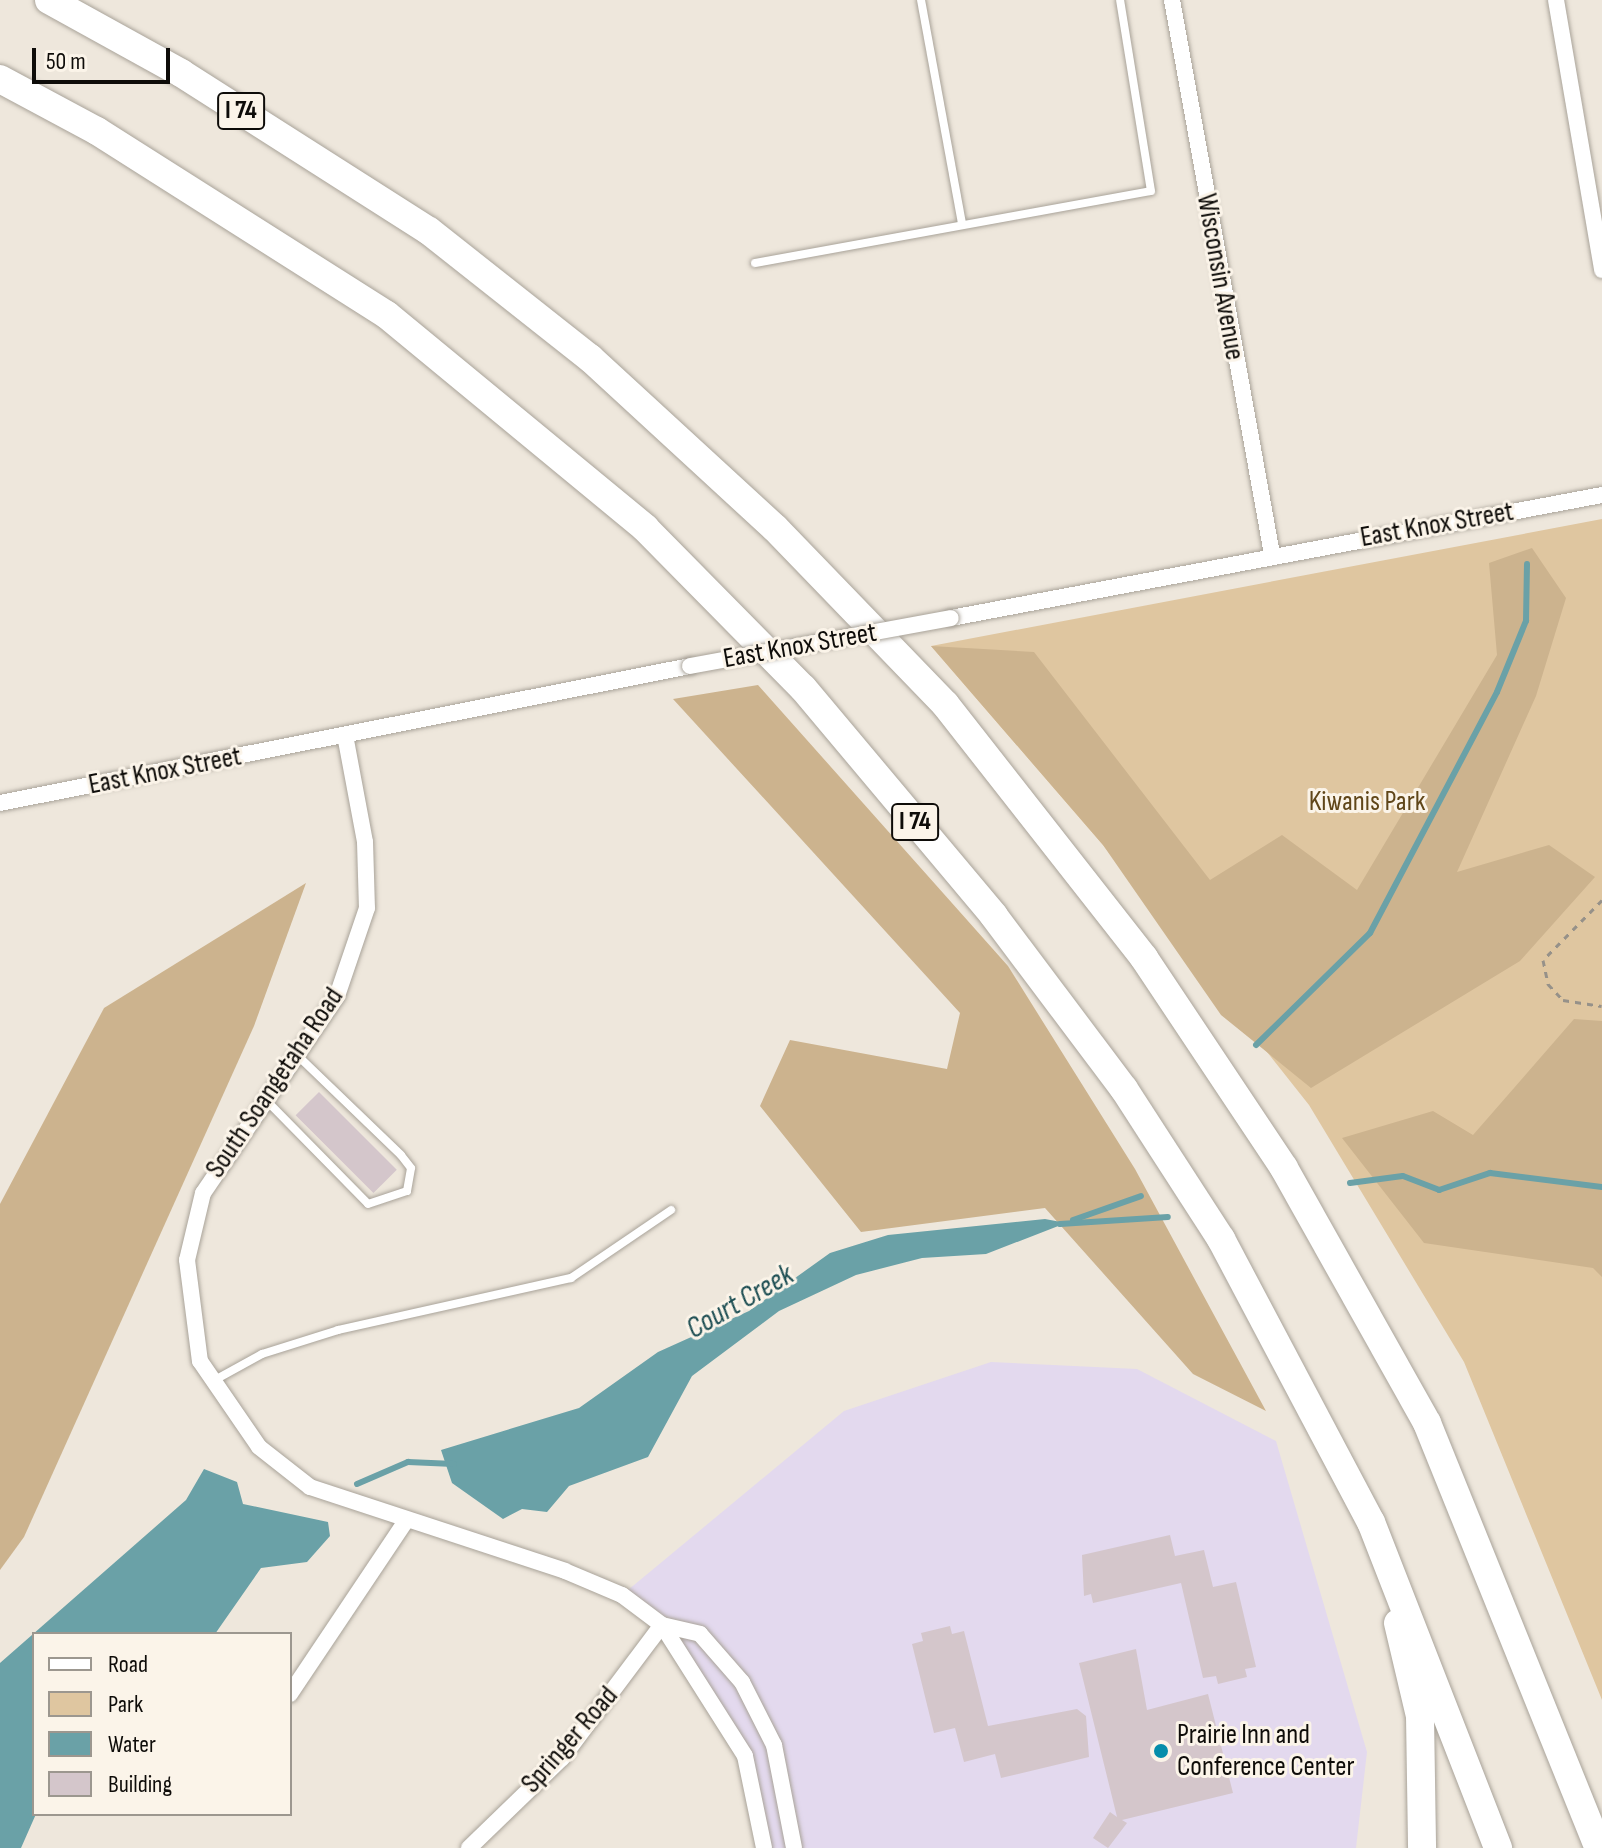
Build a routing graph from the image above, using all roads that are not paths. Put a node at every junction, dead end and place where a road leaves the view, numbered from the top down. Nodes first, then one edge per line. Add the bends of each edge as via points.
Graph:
1 (49, 0) edge
2 (921, 0) edge
3 (1120, 0) edge
4 (1172, 0) edge
5 (1556, 0) edge
6 (0, 79) edge
7 (962, 224) junction
8 (755, 263) dead end
9 (1602, 270) edge
10 (1602, 495) edge
11 (1272, 554) junction
12 (345, 735) junction
13 (0, 803) edge
14 (298, 1056) junction
15 (264, 1098) junction
16 (671, 1210) dead end
17 (210, 1383) junction
18 (405, 1522) junction
19 (1371, 1522) junction
20 (662, 1625) junction
21 (292, 1691) edge
22 (469, 1848) edge
23 (764, 1848) edge
24 (794, 1848) edge
25 (1422, 1848) edge
26 (1498, 1848) edge
27 (1599, 1848) edge

1 - 27 highway, I 74 via 181,73 429,231 577,348 775,528 945,704 1144,958 1284,1168 1427,1423
2 - 7 lane
3 - 7 lane via 1151,191
4 - 11 street, Wisconsin Avenue
5 - 9 street
6 - 19 highway, I 74 via 97,131 387,315 645,528 803,688 994,916 1124,1089 1221,1239
7 - 8 lane
10 - 11 street, East Knox Street
11 - 12 street, East Knox Street, bridge
12 - 13 street, East Knox Street
12 - 14 street, South Soangetaha Road via 365,842 367,908 337,996
14 - 15 street, South Soangetaha Road
14 - 15 lane via 401,1155 411,1168 407,1191 368,1204
15 - 17 street, South Soangetaha Road via 218,1163 192,1224 188,1301
16 - 17 lane via 571,1278 338,1330 262,1354
17 - 18 street, South Soangetaha Road via 285,1471
18 - 20 street, South Soangetaha Road via 565,1571 622,1595
18 - 21 street
19 - 25 highway via 1420,1716
19 - 26 highway, I 74
20 - 22 street, Springer Road via 562,1758
20 - 23 street, South Soangetaha Road via 745,1756
20 - 24 street, South Soangetaha Road via 700,1634 742,1682 774,1745

